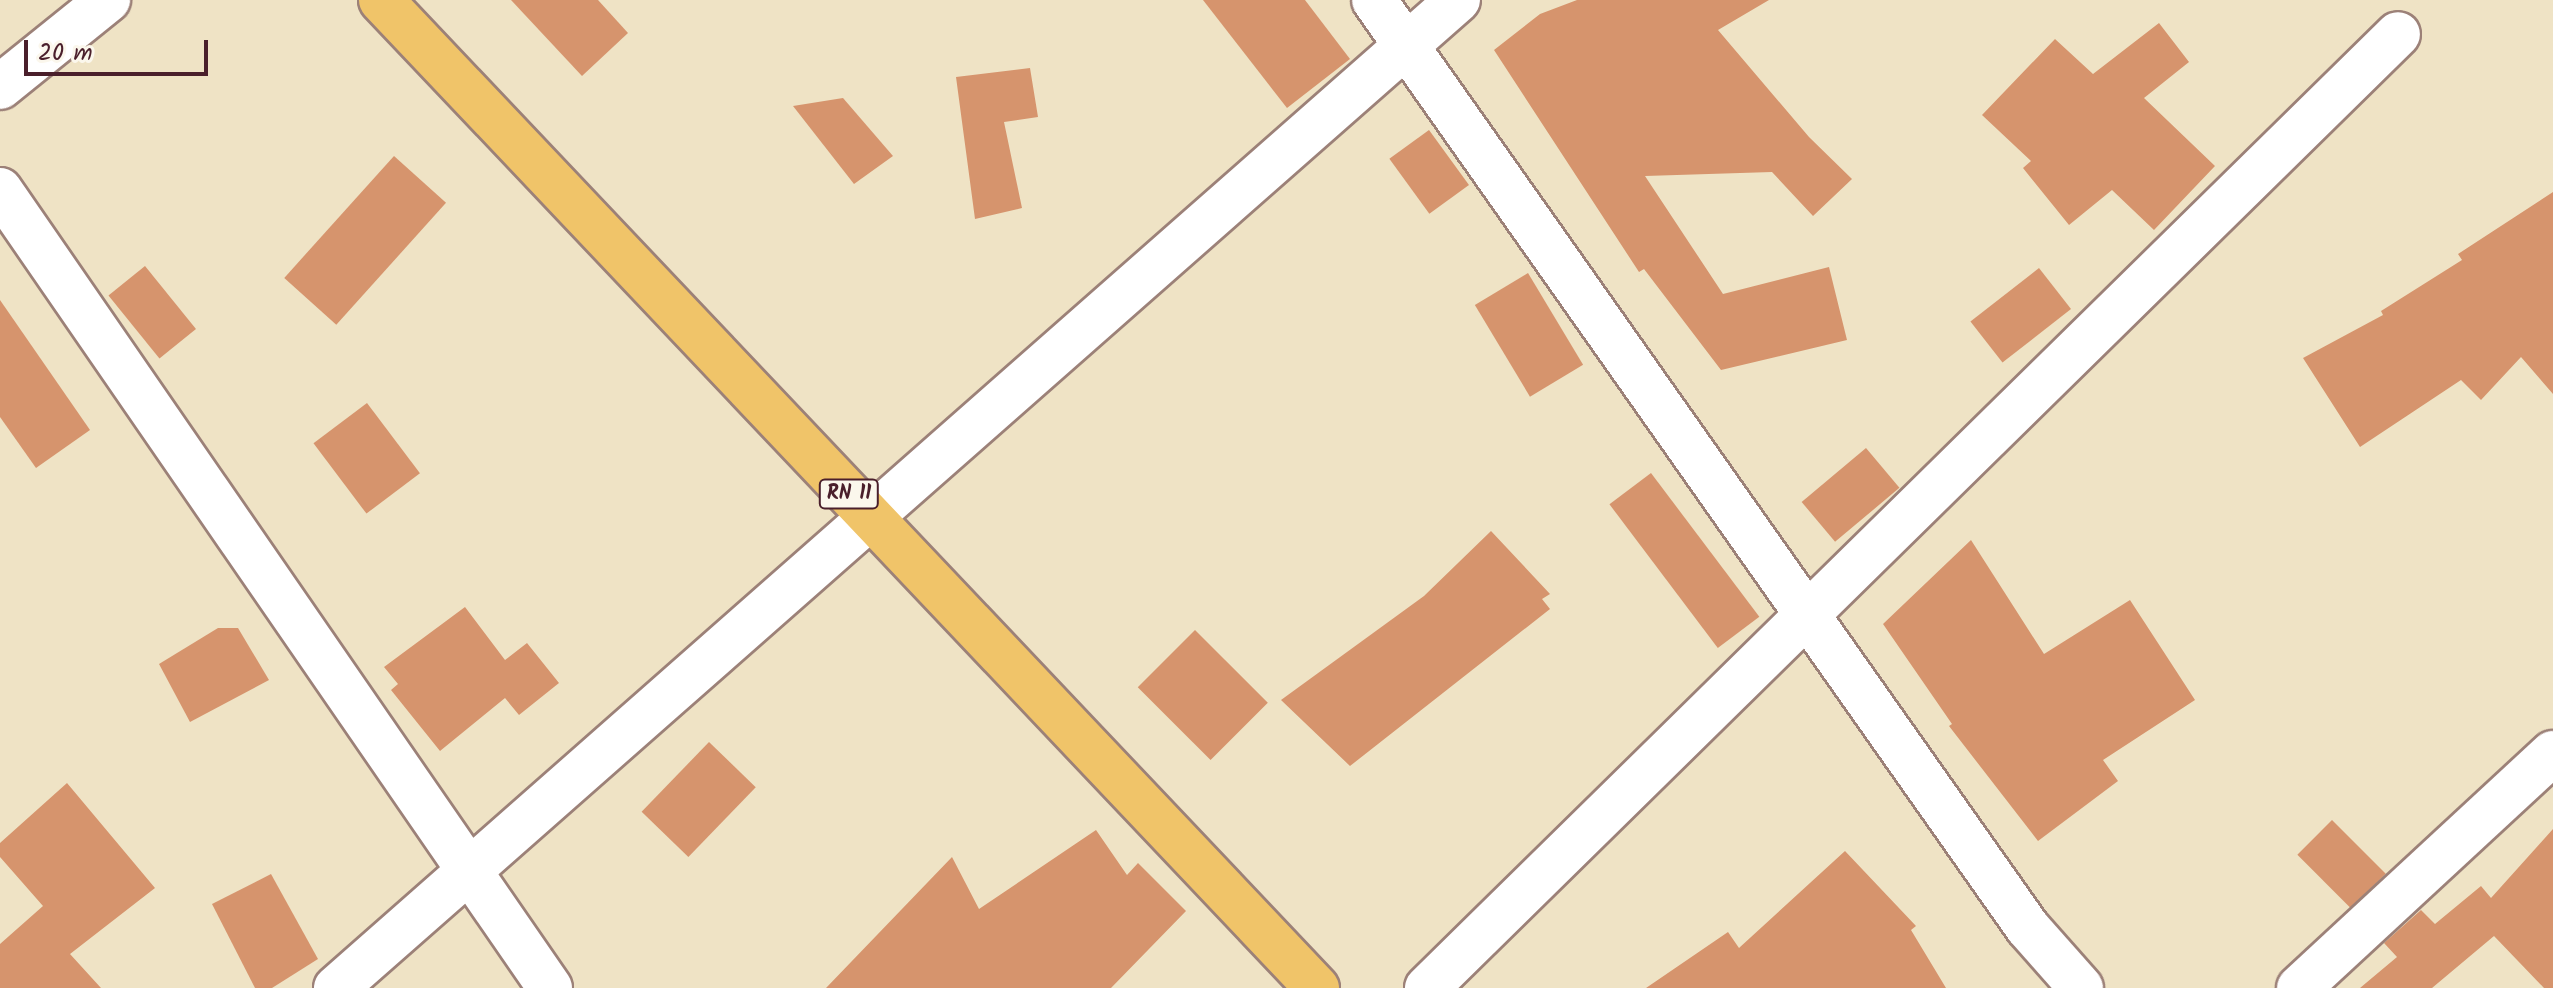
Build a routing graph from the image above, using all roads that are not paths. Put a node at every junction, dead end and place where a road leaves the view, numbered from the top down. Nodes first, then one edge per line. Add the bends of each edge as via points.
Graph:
1 (108, 0) edge
2 (381, 0) edge
3 (1374, 0) edge
4 (1458, 0) edge
5 (2398, 34) dead end
6 (1407, 46) junction
7 (0, 87) edge
8 (0, 190) edge
9 (871, 517) junction
10 (1810, 612) junction
11 (2553, 753) edge
12 (469, 870) junction
13 (336, 988) edge
14 (550, 988) edge
15 (1317, 988) edge
16 (1427, 988) edge
17 (2081, 988) edge
18 (2299, 988) edge

1 - 7 street
2 - 9 main road, RN 11
3 - 6 street
4 - 6 street
5 - 10 street
6 - 9 street
6 - 10 street
8 - 12 street
9 - 12 street
9 - 15 main road, RN 11
10 - 16 street
10 - 17 street via 2028,928
11 - 18 street
12 - 13 street
12 - 14 street

